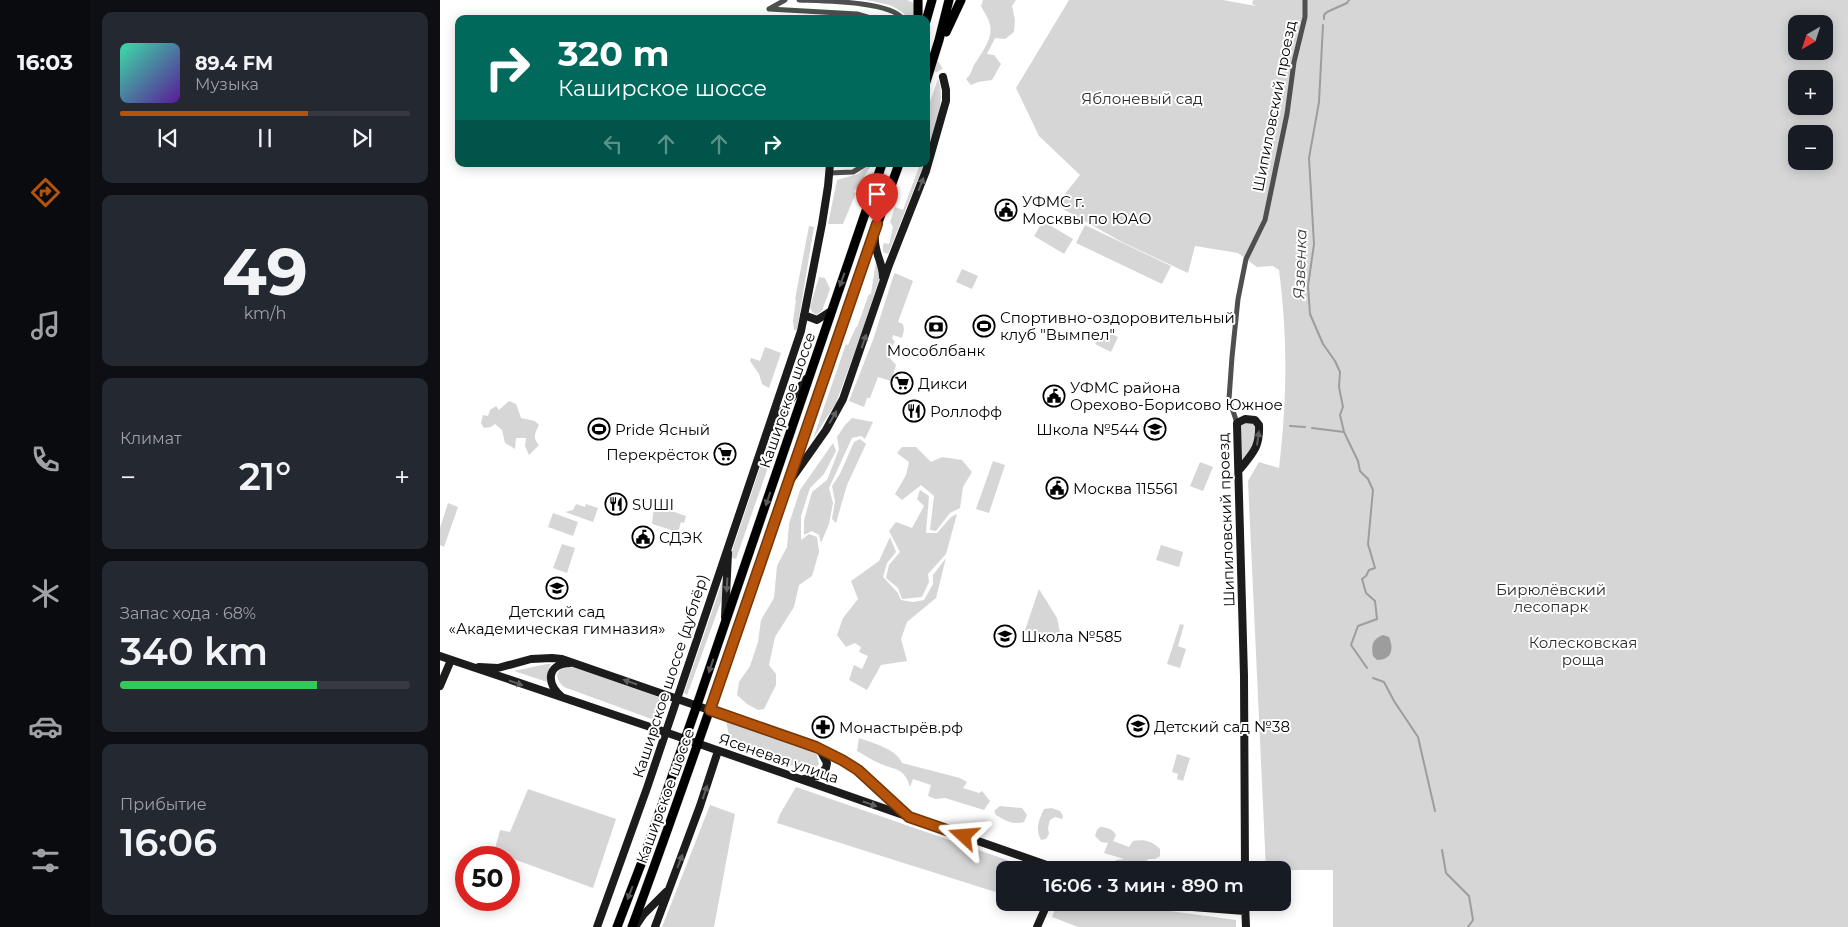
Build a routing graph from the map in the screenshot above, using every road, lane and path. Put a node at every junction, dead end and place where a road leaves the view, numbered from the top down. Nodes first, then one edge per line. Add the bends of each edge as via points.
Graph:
1 (799, 0) edge
2 (918, 0) edge
3 (932, 0) edge
4 (949, 0) edge
5 (961, 0) edge
6 (1305, 0) edge
7 (783, 1) edge
8 (833, 13) junction
9 (836, 15) edge
10 (862, 15) edge
11 (899, 15) edge
12 (918, 15) edge
13 (928, 15) edge
14 (933, 60) junction
15 (930, 69) edge
16 (943, 77) tunnel mouth
17 (930, 157) edge
18 (830, 167) edge
19 (862, 167) edge
20 (881, 167) edge
21 (898, 167) edge
22 (927, 167) edge
23 (829, 173) junction
24 (877, 224) junction
25 (883, 284) junction
26 (831, 311) junction
27 (804, 315) junction
28 (811, 374) junction
29 (1238, 422) junction
30 (766, 433) junction
31 (1240, 469) junction
32 (787, 486) junction
33 (729, 544) junction
34 (725, 626) junction
35 (440, 656) edge
36 (451, 660) junction
37 (574, 662) junction
38 (470, 667) junction
39 (440, 686) edge
40 (676, 698) junction
41 (565, 699) junction
42 (698, 705) junction
43 (710, 710) junction
44 (665, 732) junction
45 (685, 740) junction
46 (698, 744) junction
47 (816, 747) junction
48 (718, 751) junction
49 (802, 780) junction
50 (909, 817) junction
51 (1035, 861) edge
52 (1245, 861) edge
53 (669, 889) junction
54 (1044, 911) edge
55 (1245, 911) edge
56 (597, 927) edge
57 (617, 927) edge
58 (634, 927) edge
59 (655, 927) edge
60 (1037, 927) edge
61 (1246, 927) edge

1 - 11 street via 864,4 893,10
2 - 12 main road
3 - 13 main road
4 - 14 main road
5 - 14 main road
6 - 29 street, Шипиловский проезд via 1305,17 1265,220 1246,259 1238,299 1229,399
7 - 8 street via 769,10
8 - 9 street
8 - 10 street
14 - 15 main road
17 -> 16 main road via 946,95
18 - 23 main road, Каширское шоссе (дублёр)
19 - 23 street via 856,171
20 -> 26 main road, Каширское шоссе
21 - 24 main road, Каширское шоссе
25 -> 22 main road
23 - 27 main road, Каширское шоссе (дублёр)
24 - 25 main road via 874,244 883,271
24 - 32 main road, Каширское шоссе
32 -> 25 main road via 843,399
26 - 27 main road via 817,320
26 - 28 main road, Каширское шоссе
27 - 30 main road, Каширское шоссе (дублёр)
28 - 30 main road
28 -> 34 main road, Каширское шоссе
29 - 31 main road, Шипиловский проезд
31 -> 29 main road via 1257,447 1260,437 1255,420
30 - 33 main road, Каширское шоссе (дублёр)
31 - 52 main road, Шипиловский проезд
32 - 43 main road, Каширское шоссе
33 -> 34 main road
33 - 40 main road, Каширское шоссе (дублёр)
34 -> 42 main road, Каширское шоссе
35 - 36 main road, Ясеневая улица
36 - 38 main road, Ясеневая улица
36 - 39 main road
37 - 38 main road, Ясеневая улица via 531,659 498,668
40 -> 37 main road, Ясеневая улица
37 - 41 main road via 557,665 550,677 556,692
38 -> 41 main road, Ясеневая улица
40 - 42 main road, Ясеневая улица
40 - 44 main road, Каширское шоссе (дублёр)
41 - 44 main road, Ясеневая улица
42 - 43 main road, Ясеневая улица
42 - 45 main road, Каширское шоссе
43 - 46 main road, Каширское шоссе
43 - 47 main road, Ясеневая улица
44 - 45 main road, Ясеневая улица
44 - 56 main road, Каширское шоссе (дублёр)
45 - 46 main road, Ясеневая улица
45 -> 57 main road, Каширское шоссе
46 - 48 main road, Ясеневая улица
46 - 58 main road, Каширское шоссе
47 - 49 main road via 825,756 826,768 818,776
47 - 50 main road, Ясеневая улица via 858,770
48 - 49 main road, Ясеневая улица
53 -> 48 main road
49 -> 50 main road, Ясеневая улица
50 - 51 main road, Ясеневая улица
53 - 58 main road
53 - 59 main road
54 - 60 main road
55 - 61 main road

